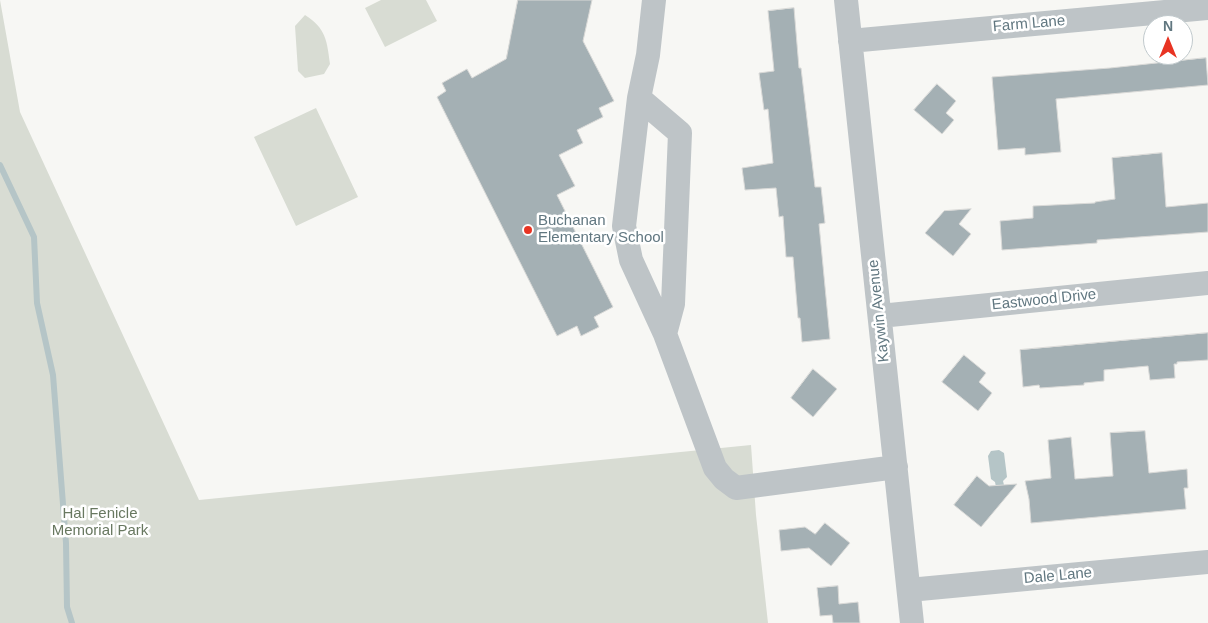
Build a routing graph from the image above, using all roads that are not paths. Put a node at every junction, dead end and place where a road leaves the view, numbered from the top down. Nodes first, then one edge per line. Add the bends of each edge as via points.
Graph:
1 (654, 0) edge
2 (846, 0) edge
3 (1208, 8) edge
4 (850, 41) junction
5 (639, 98) junction
6 (1208, 283) edge
7 (880, 316) junction
8 (665, 334) junction
9 (896, 466) junction
10 (1208, 562) edge
11 (909, 590) junction
12 (912, 623) edge

1 - 5 street
2 - 4 street, Kaywin Avenue
3 - 4 street, Farm Lane
4 - 7 street, Kaywin Avenue
5 - 8 street via 624,226 631,260
5 - 8 street via 680,133 674,304
6 - 7 street, Eastwood Drive
7 - 9 street, Kaywin Avenue
8 - 9 street via 715,468 736,488
9 - 11 street, Kaywin Avenue
10 - 11 street, Dale Lane
11 - 12 street, Kaywin Avenue

